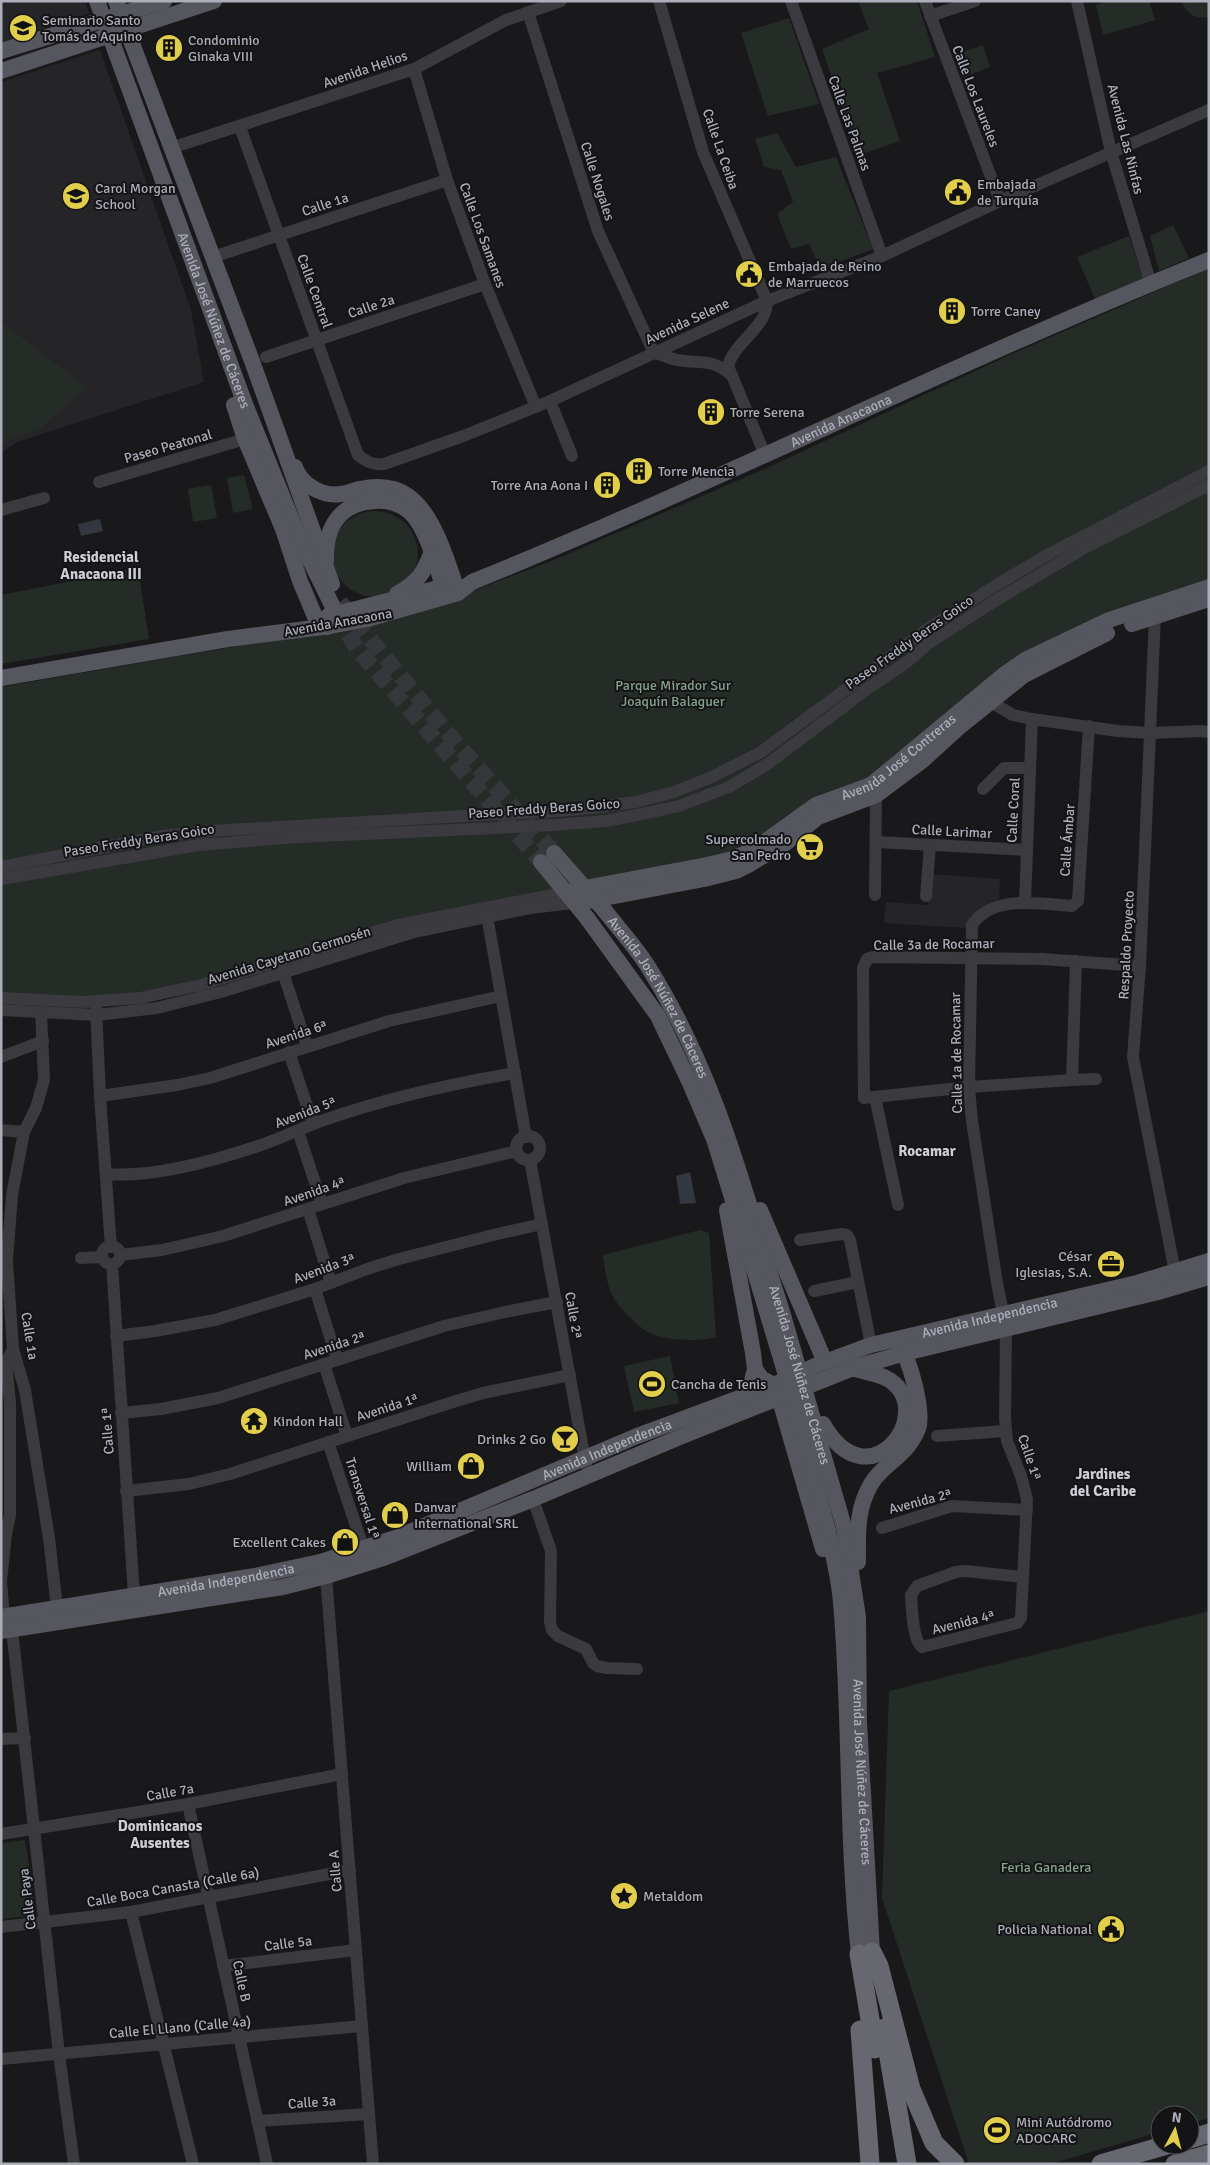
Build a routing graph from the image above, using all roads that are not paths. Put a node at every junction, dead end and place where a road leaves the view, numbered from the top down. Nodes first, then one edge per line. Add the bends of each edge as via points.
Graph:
1 (97, 1) edge
2 (164, 1) edge
3 (214, 1) edge
4 (561, 1) edge
5 (660, 1) edge
6 (790, 1) edge
7 (925, 1) edge
8 (975, 1) edge
9 (1078, 1) edge
10 (530, 7) edge
11 (122, 16) edge
12 (930, 16) junction
13 (107, 29) junction
14 (1, 51) edge
15 (414, 69) junction
16 (1, 71) edge
17 (1209, 110) edge
18 (240, 126) junction
19 (171, 148) junction
20 (1111, 152) junction
21 (182, 174) junction
22 (447, 180) junction
23 (163, 181) junction
24 (190, 195) junction
25 (1000, 201) junction
26 (171, 202) junction
27 (279, 235) junction
28 (882, 256) junction
29 (213, 257) junction
30 (1209, 260) edge
31 (221, 278) junction
32 (485, 284) junction
33 (1151, 284) junction
34 (202, 288) junction
35 (767, 301) junction
36 (317, 340) junction
37 (654, 353) junction
38 (266, 357) dead end
39 (730, 374) junction
40 (550, 401) junction
41 (536, 407) junction
42 (270, 414) junction
43 (246, 439) junction
44 (765, 455) junction
45 (572, 456) dead end
46 (367, 462) joint
47 (1208, 478) edge
48 (99, 482) dead end
49 (44, 498) dead end
50 (1, 510) edge
51 (432, 551) junction
52 (326, 570) junction
53 (1209, 587) edge
54 (451, 589) junction
55 (1209, 598) edge
56 (384, 601) junction
57 (365, 613) junction
58 (329, 616) junction
59 (1155, 616) junction
60 (1, 678) edge
61 (987, 697) junction
62 (1032, 719) junction
63 (1089, 726) junction
64 (1209, 732) edge
65 (1151, 733) junction
66 (1030, 768) junction
67 (982, 790) dead end
68 (876, 794) junction
69 (876, 842) junction
70 (930, 845) junction
71 (1026, 850) junction
72 (1, 867) edge
73 (1, 879) edge
74 (578, 896) junction
75 (875, 896) dead end
76 (926, 896) dead end
77 (1025, 904) junction
78 (486, 912) junction
79 (970, 960) junction
80 (1076, 961) junction
81 (1140, 966) junction
82 (281, 967) junction
83 (501, 996) junction
84 (1, 998) edge
85 (96, 1002) junction
86 (1, 1010) edge
87 (41, 1012) junction
88 (97, 1015) junction
89 (43, 1041) junction
90 (307, 1046) junction
91 (289, 1052) junction
92 (1, 1057) edge
93 (515, 1073) junction
94 (1096, 1079) dead end
95 (1072, 1080) junction
96 (969, 1087) junction
97 (100, 1096) junction
98 (869, 1098) junction
99 (313, 1124) junction
100 (1, 1130) edge
101 (298, 1131) junction
102 (24, 1132) junction
103 (526, 1137) junction
104 (722, 1139) junction
105 (517, 1151) junction
106 (530, 1160) junction
107 (106, 1174) junction
108 (322, 1204) junction
109 (898, 1205) dead end
110 (308, 1209) junction
111 (542, 1224) junction
112 (800, 1240) dead end
113 (111, 1256) junction
114 (757, 1257) junction
115 (81, 1258) dead end
116 (1209, 1261) edge
117 (1175, 1272) junction
118 (1209, 1277) edge
119 (858, 1282) junction
120 (331, 1283) junction
121 (315, 1289) junction
122 (814, 1291) dead end
123 (1108, 1296) junction
124 (557, 1302) junction
125 (783, 1314) junction
126 (1005, 1321) junction
127 (116, 1336) junction
128 (895, 1339) junction
129 (871, 1345) junction
130 (905, 1353) junction
131 (8, 1356) edge
132 (337, 1359) junction
133 (825, 1362) junction
134 (324, 1364) junction
135 (853, 1368) junction
136 (755, 1370) junction
137 (570, 1375) junction
138 (777, 1391) junction
139 (746, 1396) junction
140 (121, 1414) junction
141 (677, 1430) junction
142 (1005, 1431) junction
143 (347, 1436) junction
144 (937, 1436) dead end
145 (328, 1442) junction
146 (587, 1467) junction
147 (126, 1491) junction
148 (533, 1499) junction
149 (1027, 1510) junction
150 (882, 1528) dead end
151 (836, 1529) junction
152 (366, 1556) junction
153 (326, 1576) junction
154 (1023, 1577) junction
155 (134, 1595) junction
156 (57, 1608) junction
157 (858, 1617) junction
158 (842, 1621) junction
159 (1017, 1623) joint
160 (5, 1624) edge
161 (637, 1669) dead end
162 (25, 1738) junction
163 (1, 1739) edge
164 (342, 1774) junction
165 (188, 1804) junction
166 (34, 1830) junction
167 (1, 1834) edge
168 (350, 1870) junction
169 (208, 1898) junction
170 (131, 1912) junction
171 (45, 1923) junction
172 (1, 1927) edge
173 (356, 1950) junction
174 (866, 1953) junction
175 (223, 1966) junction
176 (362, 2026) junction
177 (239, 2036) junction
178 (163, 2043) junction
179 (59, 2054) junction
180 (1, 2059) edge
181 (369, 2114) junction
182 (257, 2121) junction
183 (1150, 2150) edge
184 (1209, 2154) edge
185 (74, 2164) edge
186 (193, 2164) edge
187 (267, 2164) edge
188 (373, 2164) edge
189 (870, 2164) edge
190 (894, 2164) edge
191 (907, 2164) edge
192 (955, 2164) edge
193 (1101, 2164) edge
194 (1175, 2164) edge

1 - 13 main road, Avenida José Núñez de Cáceres
2 - 11 main road
3 - 11 main road
4 - 10 street, Avenida Helios
5 - 35 street, Calle La Ceiba via 703,152
6 - 28 street, Calle Las Palmas
7 - 12 street, Calle Los Laureles
8 - 12 street
9 - 20 street, Avenida Las Ninfas
10 - 15 street, Avenida Helios
10 - 37 street, Calle Nogales via 598,231
11 - 13 main road
11 - 19 main road, Avenida José Núñez de Cáceres
12 - 25 street, Calle Los Laureles
13 - 14 main road
13 - 16 main road
13 - 23 main road, Avenida José Núñez de Cáceres
15 - 18 street, Avenida Helios
15 - 22 street, Calle Los Samanes
17 - 20 street, Avenida Selene
18 - 19 street, Avenida Helios
18 - 27 street, Calle Central
19 - 21 main road, Avenida José Núñez de Cáceres
20 - 25 street, Avenida Selene
20 - 33 street, Avenida Las Ninfas
21 - 23 main road
21 - 24 main road, Avenida José Núñez de Cáceres
22 - 27 street, Calle 1a
22 - 32 street, Calle Los Samanes
23 - 26 main road, Avenida José Núñez de Cáceres
24 - 26 main road
24 - 29 main road, Avenida José Núñez de Cáceres
25 - 28 street, Avenida Selene
26 - 34 main road, Avenida José Núñez de Cáceres
27 - 29 street, Calle 1a
27 - 36 street, Calle Central
28 - 35 street, Avenida Selene
29 - 31 main road, Avenida José Núñez de Cáceres
30 - 33 main road, Avenida Anacaona
31 - 34 main road
31 - 42 main road, Avenida José Núñez de Cáceres
32 - 36 street, Calle 2a
32 - 41 street, Calle Los Samanes
33 - 44 main road, Avenida Anacaona
34 - 43 main road via 222,369
34 - 58 main road, Avenida José Núñez de Cáceres
35 - 37 street, Avenida Selene
35 - 39 street via 765,315 731,355
36 - 38 street, Calle 2a
36 - 46 street, Calle Central via 358,455
37 - 39 street via 678,360 712,362
37 - 40 street, Avenida Selene
39 - 44 street
40 - 41 street, Avenida Selene
40 - 45 street
41 - 46 street, Avenida Selene via 384,464
42 - 52 main road, Avenida José Núñez de Cáceres
42 - 54 main road via 286,442 297,473 310,486 332,494 361,488 386,488 399,490 410,497 429,520
43 - 48 street, Paseo Peatonal
43 - 58 main road via 300,581
44 - 54 main road, Avenida Anacaona via 592,532
47 - 72 street, Paseo Freddy Beras Goico, bridge via 1049,554 926,630 761,752 674,792 636,802 591,808 162,836
47 - 73 street, Paseo Freddy Beras Goico, bridge via 998,599 867,688 769,762 729,786 679,806 637,815 553,825 199,845
49 - 50 street
51 - 52 main road via 412,514 396,503 360,502 346,509 329,535
51 - 54 main road
51 - 56 main road via 419,579
52 - 58 main road, Avenida José Núñez de Cáceres
53 - 61 main road, Avenida José Contreras via 1082,632 1020,663
54 - 56 main road, Avenida Anacaona
54 - 57 main road, Avenida Anacaona
55 - 59 main road, Avenida José Contreras
56 - 57 main road, Avenida Anacaona
57 - 58 main road, Avenida Anacaona, bridge
58 - 60 main road, Avenida Anacaona via 228,639
59 - 61 main road, Avenida José Contreras via 1103,635 1034,668
59 - 65 street, Respaldo Proyecto
61 - 62 street via 1013,715
61 - 68 main road, Avenida José Contreras via 923,760
61 - 74 main road, Avenida José Contreras via 871,785 816,805 755,849 733,859
62 - 63 street
62 - 66 street, Calle Coral
63 - 65 street via 1118,732
63 - 77 street, Calle Ámbar via 1078,901 1072,906
64 - 65 street
65 - 81 street, Respaldo Proyecto
66 - 67 street via 1004,768
66 - 71 street, Calle Coral
68 - 69 street
68 - 74 main road, Avenida José Contreras via 818,817 787,842 736,871 704,879
69 - 70 street, Calle Larimar
69 - 75 street
70 - 71 street, Calle Larimar
70 - 76 street
71 - 77 street, Calle Coral
74 - 78 street, Avenida Cayetano Germosén via 530,908
77 - 79 street, Calle 1a de Rocamar via 1002,906 978,916 972,925
78 - 82 street, Avenida Cayetano Germosén via 398,925
78 - 83 street
79 - 80 street, Calle 3a de Rocamar
79 - 96 street, Calle 1a de Rocamar
79 - 98 street, Calle 3a de Rocamar via 867,959 863,968
80 - 81 street, Calle 3a de Rocamar
80 - 95 street
81 - 117 street, Respaldo Proyecto via 1133,1057
82 - 85 street, Avenida Cayetano Germosén via 140,998
82 - 88 street, Avenida Cayetano Germosén via 189,1001
82 - 90 street
83 - 90 street, Avenida 6ª via 397,1019
83 - 93 street
84 - 85 street, Avenida Cayetano Germosén
85 - 88 street, Calle 1ª
86 - 87 street, Avenida Cayetano Germosén
87 - 88 street, Avenida Cayetano Germosén
87 - 89 street, Calle 1a
88 - 97 street, Calle 1ª
89 - 92 street
89 - 102 street, Calle 1a via 42,1086
90 - 91 street, Avenida 6ª
91 - 97 street, Avenida 6ª via 210,1078
91 - 99 street
93 - 99 street, Avenida 5ª via 397,1097
93 - 103 street
94 - 95 street
95 - 96 street
96 - 98 street
96 - 126 street, Calle 1a de Rocamar
97 - 107 street, Calle 1ª
98 - 109 street, Calle 3a de Rocamar
99 - 101 street, Avenida 5ª
100 - 102 street
101 - 107 street, Avenida 5ª via 213,1160 129,1175
101 - 108 street
102 - 131 street, Calle 1a via 8,1236
103 - 105 street via 517,1144
103 - 106 street via 534,1138 540,1146 538,1155
104 - 104 main road, Avenida José Núñez de Cáceres, bridge via 706,1078 685,1032 646,965 605,911 548,857 587,918 658,1016 690,1083
104 - 114 main road, Avenida José Núñez de Cáceres
104 - 133 main road
104 - 136 main road
105 - 106 street via 524,1159
105 - 108 street, Avenida 4ª via 426,1171
106 - 111 street, Calle 2ª
107 - 113 street, Calle 1ª
108 - 110 street, Avenida 4ª
110 - 113 street, Avenida 4ª via 223,1236 162,1250
110 - 120 street
111 - 120 street, Avenida 3ª via 423,1252
111 - 124 street, Calle 2ª
112 - 119 street via 847,1235
113 - 115 street, Avenida 4ª
113 - 127 street, Calle 1ª
114 - 125 main road, Avenida José Núñez de Cáceres, bridge
114 - 151 main road, Avenida José Núñez de Cáceres, bridge via 796,1405
116 - 117 main road, Avenida Independencia
117 - 123 main road, Avenida Independencia
118 - 123 main road, Avenida Independencia via 1158,1292
119 - 122 street
119 - 129 street
120 - 121 street, Avenida 3ª
121 - 127 street, Avenida 3ª via 215,1320
121 - 132 street
123 - 126 main road, Avenida Independencia
124 - 132 street, Avenida 2ª via 444,1326
124 - 137 street, Calle 2ª
125 - 135 main road, bridge via 824,1424 838,1446 846,1452 870,1456 884,1451 898,1439 906,1411 900,1391 892,1381
125 - 151 main road, Avenida José Núñez de Cáceres, bridge
126 - 128 main road, Avenida Independencia
126 - 130 main road, Avenida Independencia
126 - 142 street, Calle 1ª
127 - 140 street, Calle 1ª
128 - 129 main road, Avenida Independencia
128 - 130 main road
129 - 133 main road, Avenida Independencia
130 - 135 main road, Avenida Independencia
130 - 157 main road via 919,1408 919,1427 910,1444 880,1471 860,1509
131 - 156 street, Calle 1a via 25,1390
131 - 160 street via 10,1515 2,1567
132 - 134 street, Avenida 2ª
133 - 138 main road, Avenida Independencia
134 - 140 street, Avenida 2ª via 218,1398
134 - 143 street
135 - 138 main road, Avenida Independencia
136 - 138 main road
136 - 139 main road
137 - 143 street, Avenida 1ª via 483,1393
137 - 146 street, Calle 2ª
138 - 139 main road, Avenida Independencia
138 - 141 main road, Avenida Independencia
138 - 158 main road
139 - 141 main road, Avenida Independencia
140 - 147 street, Calle 1ª
141 - 146 main road, Avenida Independencia
142 - 144 street
142 - 149 street, Calle 1ª via 1009,1450 1026,1491
143 - 145 street, Avenida 1ª
145 - 147 street, Avenida 1ª via 208,1480
145 - 152 street, Transversal 1ª
146 - 148 main road, Avenida Independencia
146 - 152 main road, Avenida Independencia via 398,1537
147 - 155 street, Calle 1ª
148 - 152 main road, Avenida Independencia
148 - 161 street via 551,1551 552,1630 586,1649 597,1666
149 - 150 street, Avenida 2ª via 952,1506
149 - 154 street, Calle 1ª
151 - 157 main road, Avenida José Núñez de Cáceres
151 - 158 main road, Avenida José Núñez de Cáceres
152 - 153 main road, Avenida Independencia
152 - 155 main road, Avenida Independencia
153 - 160 main road, Avenida Independencia via 283,1587
153 - 164 street, Calle A
154 - 159 street, Calle 1ª via 1022,1618
154 - 159 street, Avenida 4ª via 965,1571 917,1586 911,1595 916,1638 922,1648
155 - 156 main road, Avenida Independencia
156 - 160 main road, Avenida Independencia
157 - 174 main road, Avenida José Núñez de Cáceres
158 - 174 main road, Avenida José Núñez de Cáceres via 852,1892
160 - 162 street, Calle Paya
162 - 163 street
162 - 166 street, Calle Paya
164 - 165 street, Calle 7a
164 - 168 street, Calle A
165 - 166 street, Calle 7a
165 - 169 street, Calle B
166 - 167 street, Calle 7a
166 - 171 street, Calle Paya
168 - 169 street, Calle Boca Canasta (Calle 6a)
168 - 173 street, Calle A
169 - 170 street, Calle Boca Canasta (Calle 6a)
169 - 175 street, Calle B
170 - 171 street, Calle Boca Canasta (Calle 6a)
170 - 178 street
171 - 172 street, Calle Boca Canasta (Calle 6a)
171 - 179 street, Calle Paya
173 - 175 street, Calle 5a
173 - 176 street, Calle A
174 - 189 highway via 856,1991
174 - 190 highway
174 - 191 highway
174 - 192 highway via 879,1966 911,2089 934,2144
175 - 177 street, Calle B
176 - 177 street, Calle El Llano (Calle 4a)
176 - 181 street, Calle A
177 - 178 street, Calle El Llano (Calle 4a)
177 - 182 street, Calle B
178 - 179 street, Calle El Llano (Calle 4a)
178 - 186 street
179 - 180 street, Calle El Llano (Calle 4a)
179 - 185 street, Calle Paya
181 - 182 street, Calle 3a
181 - 188 street, Calle A
182 - 187 street, Calle B
183 - 193 highway
184 - 194 highway

